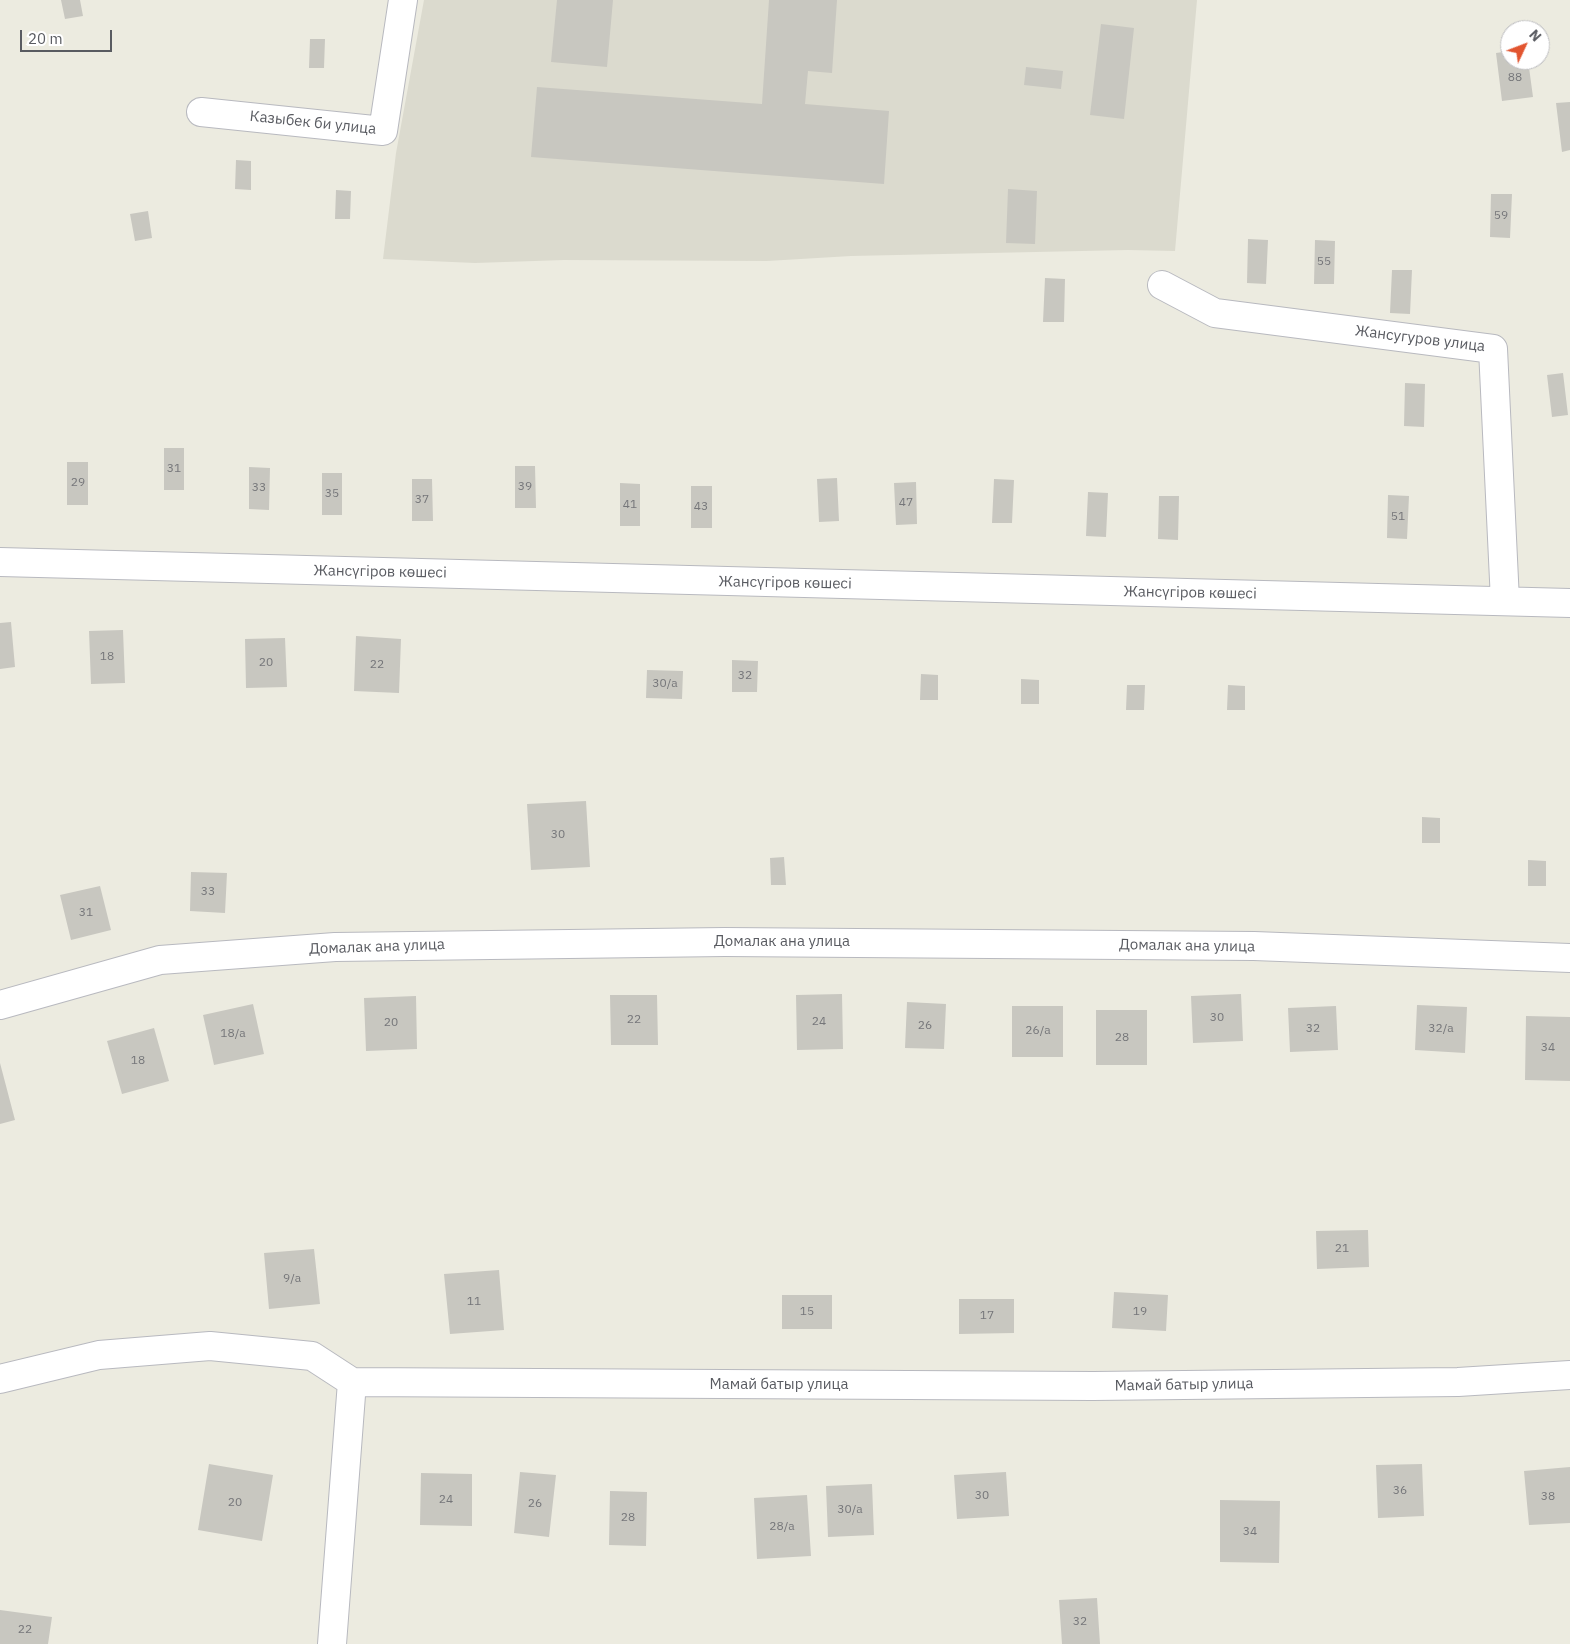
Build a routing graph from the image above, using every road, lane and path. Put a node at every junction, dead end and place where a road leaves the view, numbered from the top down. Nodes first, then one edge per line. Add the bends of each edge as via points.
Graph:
1 (403, 0) edge
2 (201, 112) dead end
3 (1162, 285) dead end
4 (0, 562) edge
5 (1505, 601) junction
6 (1570, 603) edge
7 (1570, 958) edge
8 (0, 1005) edge
9 (1570, 1375) edge
10 (0, 1379) edge
11 (352, 1382) junction
12 (332, 1644) edge

1 - 2 street, Казыбек би улица via 383,131
3 - 5 street, Жансугуров улица via 1215,313 1493,349
4 - 5 street, Жансүгіров көшесі
5 - 6 street, Жансүгіров көшесі
7 - 8 street, Домалак ана улица via 1244,946 725,942 335,947 160,960
9 - 11 street, Мамай батыр улица via 1458,1382 1093,1386
10 - 11 street via 99,1355 210,1346 312,1356
11 - 12 street

